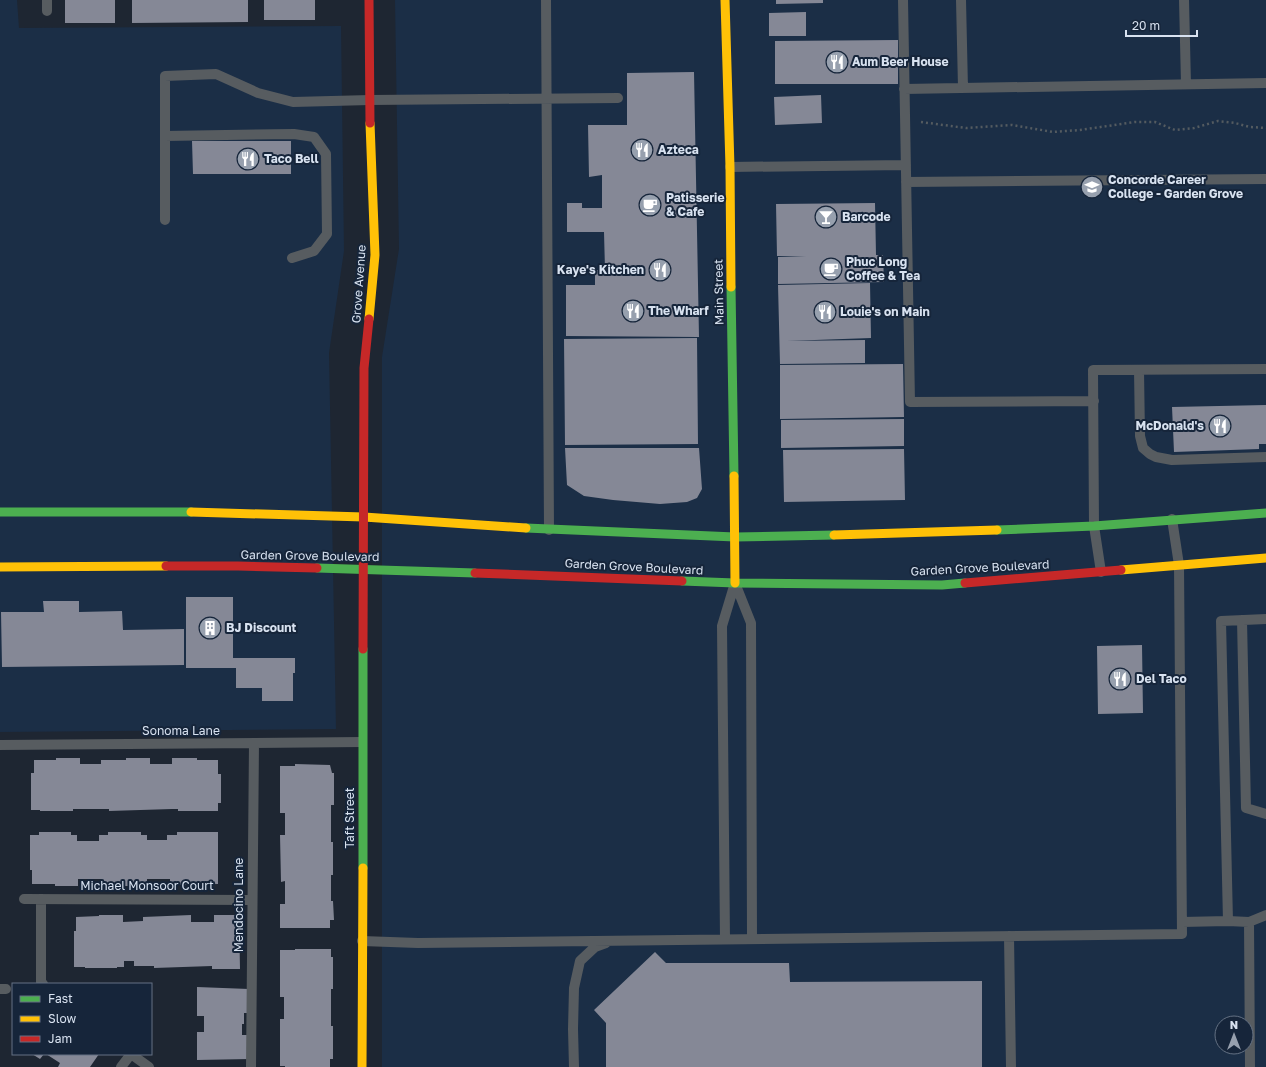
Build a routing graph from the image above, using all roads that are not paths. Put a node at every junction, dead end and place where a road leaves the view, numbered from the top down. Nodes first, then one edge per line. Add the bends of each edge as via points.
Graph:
1 (47, 0) edge
2 (369, 0) edge
3 (546, 0) edge
4 (726, 0) edge
5 (903, 0) edge
6 (961, 0) edge
7 (1184, 0) edge
8 (47, 12) dead end
9 (1266, 83) edge
10 (1186, 84) junction
11 (963, 88) junction
12 (904, 89) junction
13 (618, 98) dead end
14 (546, 99) junction
15 (370, 100) junction
16 (165, 136) junction
17 (906, 165) junction
18 (730, 167) junction
19 (1266, 179) edge
20 (906, 182) junction
21 (165, 220) dead end
22 (292, 258) dead end
23 (1266, 369) edge
24 (1139, 370) junction
25 (1094, 401) junction
26 (1266, 457) edge
27 (0, 512) edge
28 (1266, 513) edge
29 (364, 517) junction
30 (1172, 519) junction
31 (1094, 526) junction
32 (549, 530) junction
33 (735, 537) junction
34 (1266, 558) edge
35 (1179, 565) junction
36 (0, 566) edge
37 (362, 569) junction
38 (1101, 572) junction
39 (735, 583) junction
40 (1266, 619) edge
41 (1242, 620) junction
42 (362, 742) junction
43 (254, 743) junction
44 (0, 745) edge
45 (1266, 814) edge
46 (24, 899) dead end
47 (41, 899) junction
48 (252, 900) junction
49 (1266, 915) edge
50 (1228, 921) junction
51 (1182, 922) junction
52 (1249, 922) junction
53 (1009, 936) junction
54 (725, 939) junction
55 (752, 939) junction
56 (612, 940) junction
57 (362, 941) junction
58 (42, 983) edge
59 (130, 1055) edge
60 (132, 1055) edge
61 (122, 1067) edge
62 (149, 1067) edge
63 (251, 1067) edge
64 (362, 1067) edge
65 (574, 1067) edge
66 (1010, 1067) edge
67 (1250, 1067) edge

1 - 8 lane
2 - 15 main road, Grove Avenue
3 - 14 lane
4 - 18 main road, Main Street
5 - 12 lane
6 - 11 lane
7 - 10 lane
9 - 10 lane
10 - 11 lane
11 - 12 lane
12 - 17 lane
13 - 14 lane
14 - 15 lane
14 - 32 lane
15 - 16 lane via 293,102 258,93 216,74 165,76
15 - 29 main road, Grove Avenue via 375,255 364,368
16 - 21 lane
16 - 22 lane via 294,134 314,137 326,154 327,234 314,251
17 - 18 lane
17 - 20 lane
18 - 33 main road, Main Street
19 - 20 lane
20 - 25 lane via 910,402
23 - 24 lane
24 - 25 lane via 1093,370
24 - 26 lane via 1140,436 1143,448 1150,454 1156,458 1172,460
25 - 31 lane
27 - 29 main road via 199,512
28 - 30 main road
29 - 32 main road
29 - 37 main road, Grove Avenue
30 - 31 main road
30 - 35 lane
31 - 33 main road
31 - 38 lane
32 - 33 main road
33 - 39 main road, Main Street
34 - 35 main road, Garden Grove Boulevard
35 - 38 main road, Garden Grove Boulevard
35 - 51 lane
36 - 37 main road, Garden Grove Boulevard
37 - 39 main road, Garden Grove Boulevard
37 - 42 main road, Taft Street
38 - 39 main road, Garden Grove Boulevard via 942,585
39 - 54 lane via 722,626
39 - 55 lane via 751,622
40 - 41 lane
41 - 45 lane via 1246,808
41 - 50 lane via 1221,621
42 - 43 lane, Sonoma Lane
42 - 57 main road, Taft Street
43 - 44 lane, Sonoma Lane
43 - 48 lane, Mendocino Lane
46 - 47 lane, Michael Monsoor Court
47 - 48 lane, Michael Monsoor Court
47 - 58 lane
48 - 63 lane, Mendocino Lane
49 - 52 lane
50 - 51 lane
50 - 52 lane
51 - 53 lane via 1182,934
52 - 67 lane
53 - 55 lane
53 - 66 lane
54 - 55 lane
54 - 56 lane
56 - 57 lane via 418,943
56 - 65 lane via 595,947 580,961 574,988
57 - 64 main road, Taft Street
59 - 61 lane
60 - 62 lane

